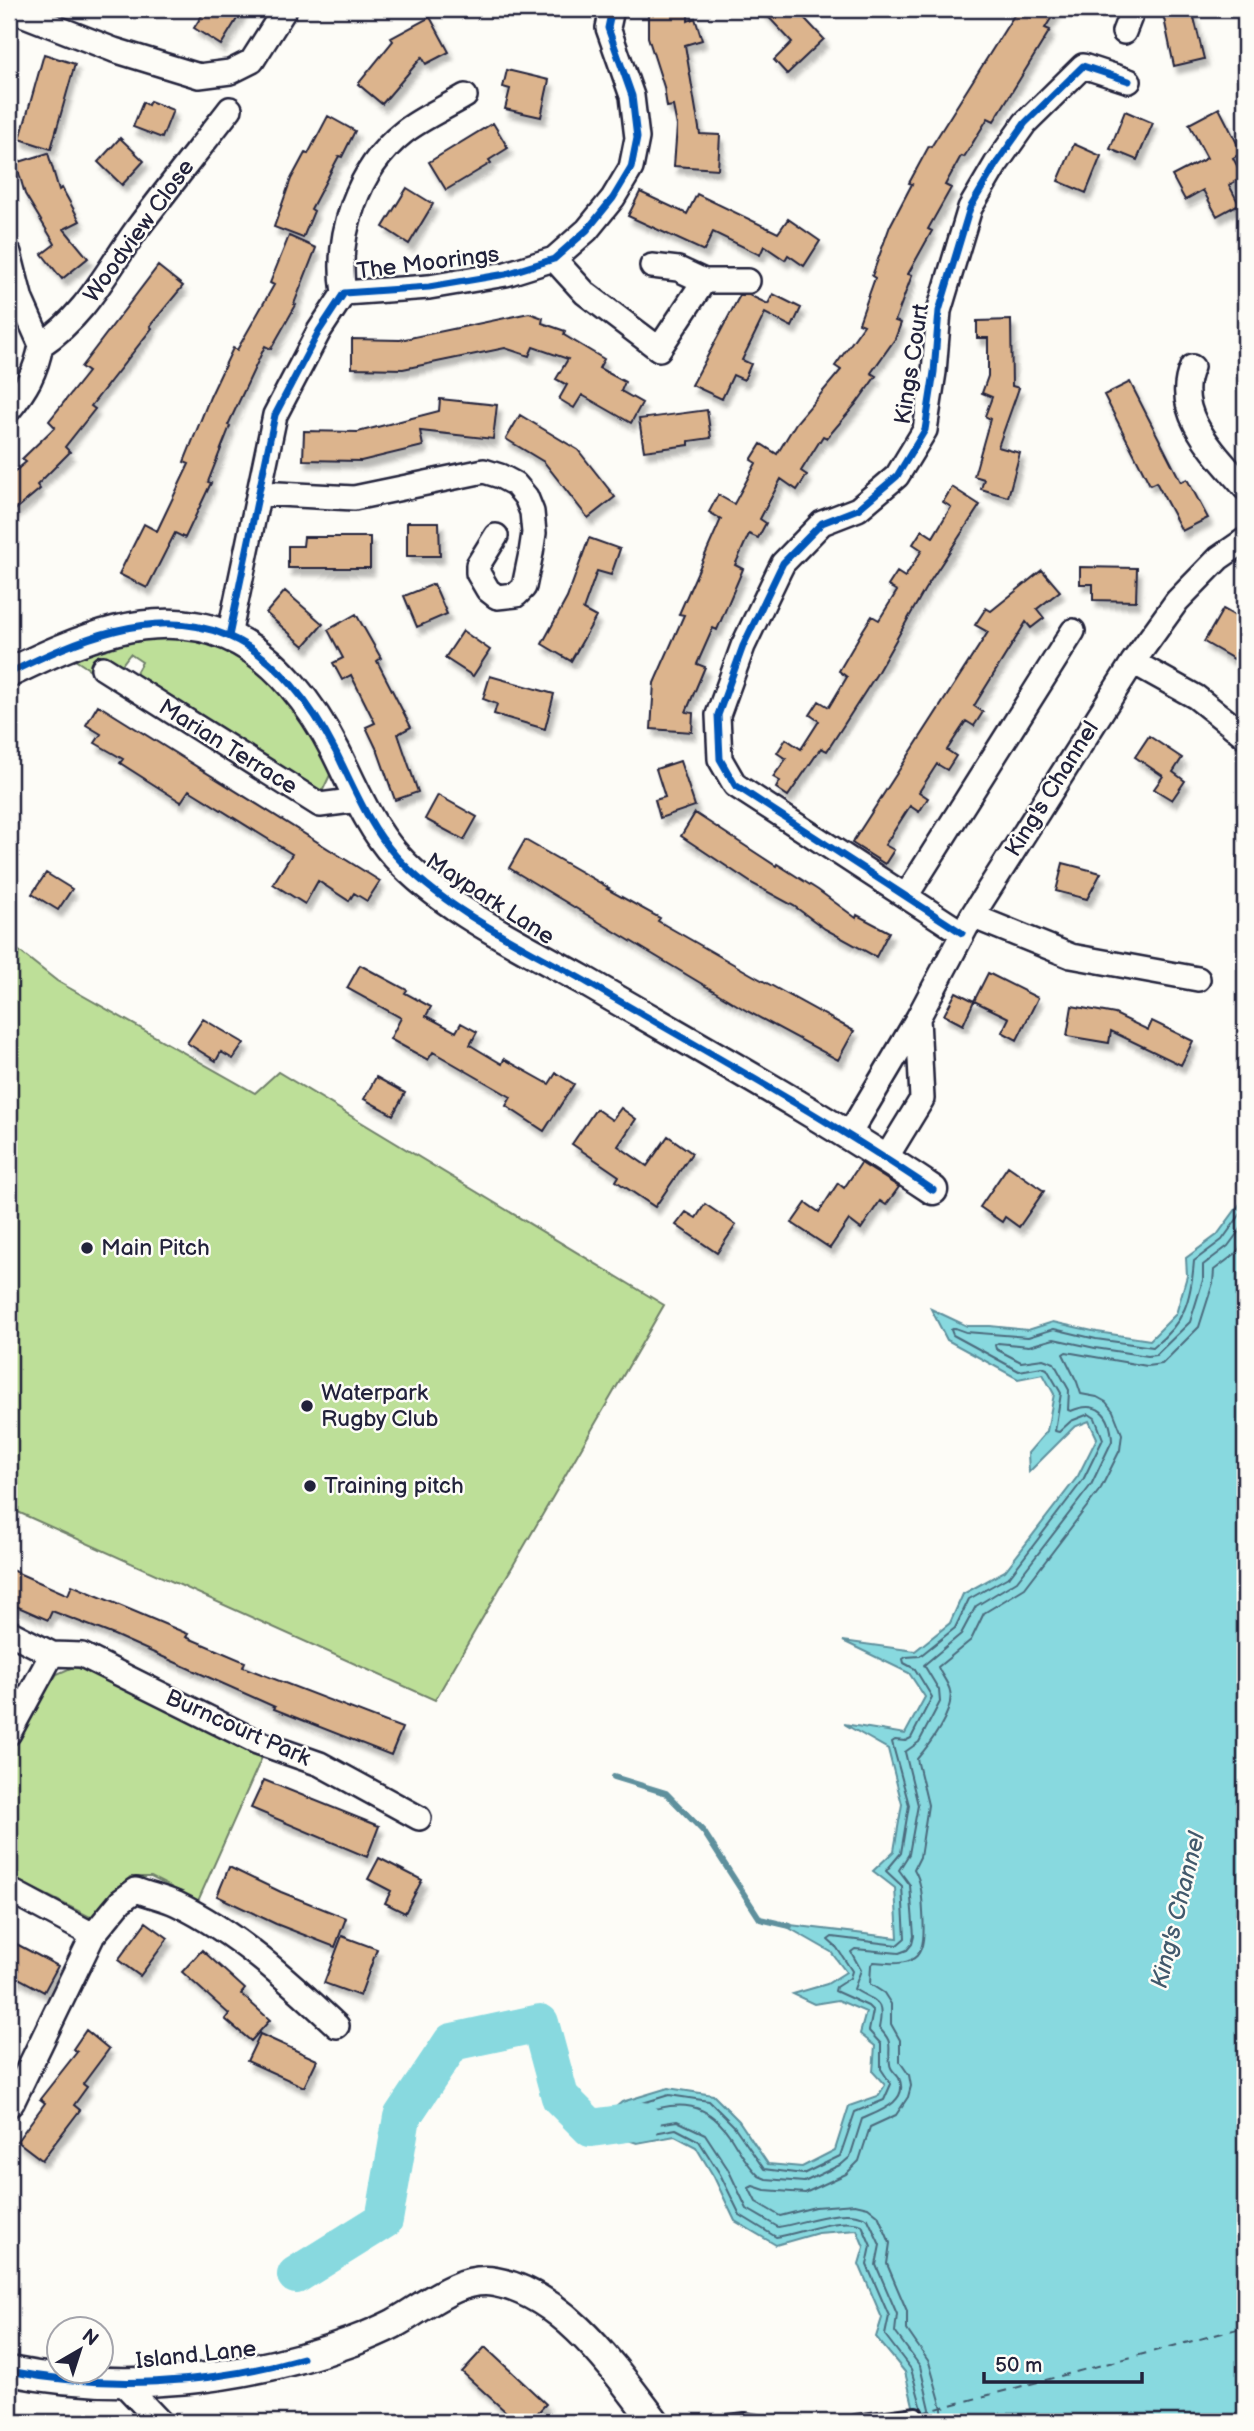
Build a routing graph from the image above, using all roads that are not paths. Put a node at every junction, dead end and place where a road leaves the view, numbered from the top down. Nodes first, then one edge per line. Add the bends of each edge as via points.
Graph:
1 (285, 9) edge
2 (612, 9) edge
3 (1133, 9) edge
4 (11, 17) edge
5 (1124, 32) dead end
6 (1129, 81) dead end
7 (465, 96) dead end
8 (230, 109) dead end
9 (9, 253) edge
10 (554, 259) junction
11 (652, 266) dead end
12 (704, 281) junction
13 (748, 281) dead end
14 (344, 293) junction
15 (41, 345) junction
16 (1192, 367) dead end
17 (9, 410) edge
18 (1245, 488) edge
19 (258, 493) junction
20 (496, 537) dead end
21 (1245, 540) edge
22 (1073, 631) dead end
23 (229, 636) junction
24 (1133, 662) junction
25 (103, 668) dead end
26 (9, 673) edge
27 (1245, 736) edge
28 (359, 800) junction
29 (906, 896) junction
30 (967, 925) junction
31 (1198, 979) dead end
32 (918, 1018) junction
33 (848, 1136) junction
34 (886, 1158) junction
35 (933, 1190) dead end
36 (9, 1632) edge
37 (52, 1654) junction
38 (9, 1733) edge
39 (419, 1818) dead end
40 (9, 1891) edge
41 (93, 1935) junction
42 (337, 2026) dead end
43 (9, 2105) edge
44 (9, 2371) edge
45 (122, 2382) junction
46 (916, 2414) dead end
47 (160, 2422) edge
48 (655, 2422) edge
49 (729, 2422) edge
50 (757, 2422) edge
51 (856, 2422) edge

1 - 4 street via 252,61 230,72 199,76
2 - 10 street, The Moorings via 608,28 636,117 634,158 613,198 587,230
3 - 5 street
6 - 29 street, Kings Court via 1083,66 1025,122 996,164 970,208 939,311 925,429 897,476 858,509 822,523 783,563 743,646 718,715 720,759 735,785
7 - 14 street, The Moorings via 405,132 365,178 355,200 340,269
8 - 15 street, Woodview Close via 136,230 85,306
9 - 15 street via 21,300
10 - 12 street via 585,293 659,349
10 - 14 street, The Moorings via 506,274 429,287
11 - 12 street via 678,268
12 - 13 street
14 - 19 street, The Moorings via 318,331 275,415
15 - 17 street via 37,368
16 - 18 street via 1185,393 1191,415
19 - 20 street via 354,498 484,471 515,484 532,512 531,553 524,587 516,595 497,597 478,573 478,565
19 - 23 street, The Moorings
21 - 24 street, King's Channel via 1219,558 1177,601
22 - 29 street
23 - 26 street, Maypark Lane via 197,626 139,625 77,643
23 - 28 street, Maypark Lane via 262,658 295,689 324,731
24 - 27 street via 1196,697
24 - 30 street, King's Channel
25 - 28 street, Marian Terrace via 320,805
28 - 33 street, Maypark Lane via 396,856 458,906
29 - 30 street, Kings Court
30 - 31 street via 1071,956
30 - 32 street, King's Channel
32 - 33 street, King's Channel
32 - 34 street via 922,1098
33 - 34 street, Maypark Lane
34 - 35 street, Maypark Lane
36 - 37 street
37 - 38 street
37 - 39 street, Burncourt Park via 82,1655 257,1742 320,1764
40 - 41 street
41 - 42 street via 136,1890 177,1905 288,1979
41 - 43 street
44 - 45 street, Island Lane via 62,2380
45 - 47 street
45 - 48 street, Island Lane via 203,2377 281,2364 357,2340 461,2286 492,2281 527,2292 566,2318
46 - 51 lane
49 - 50 lane

